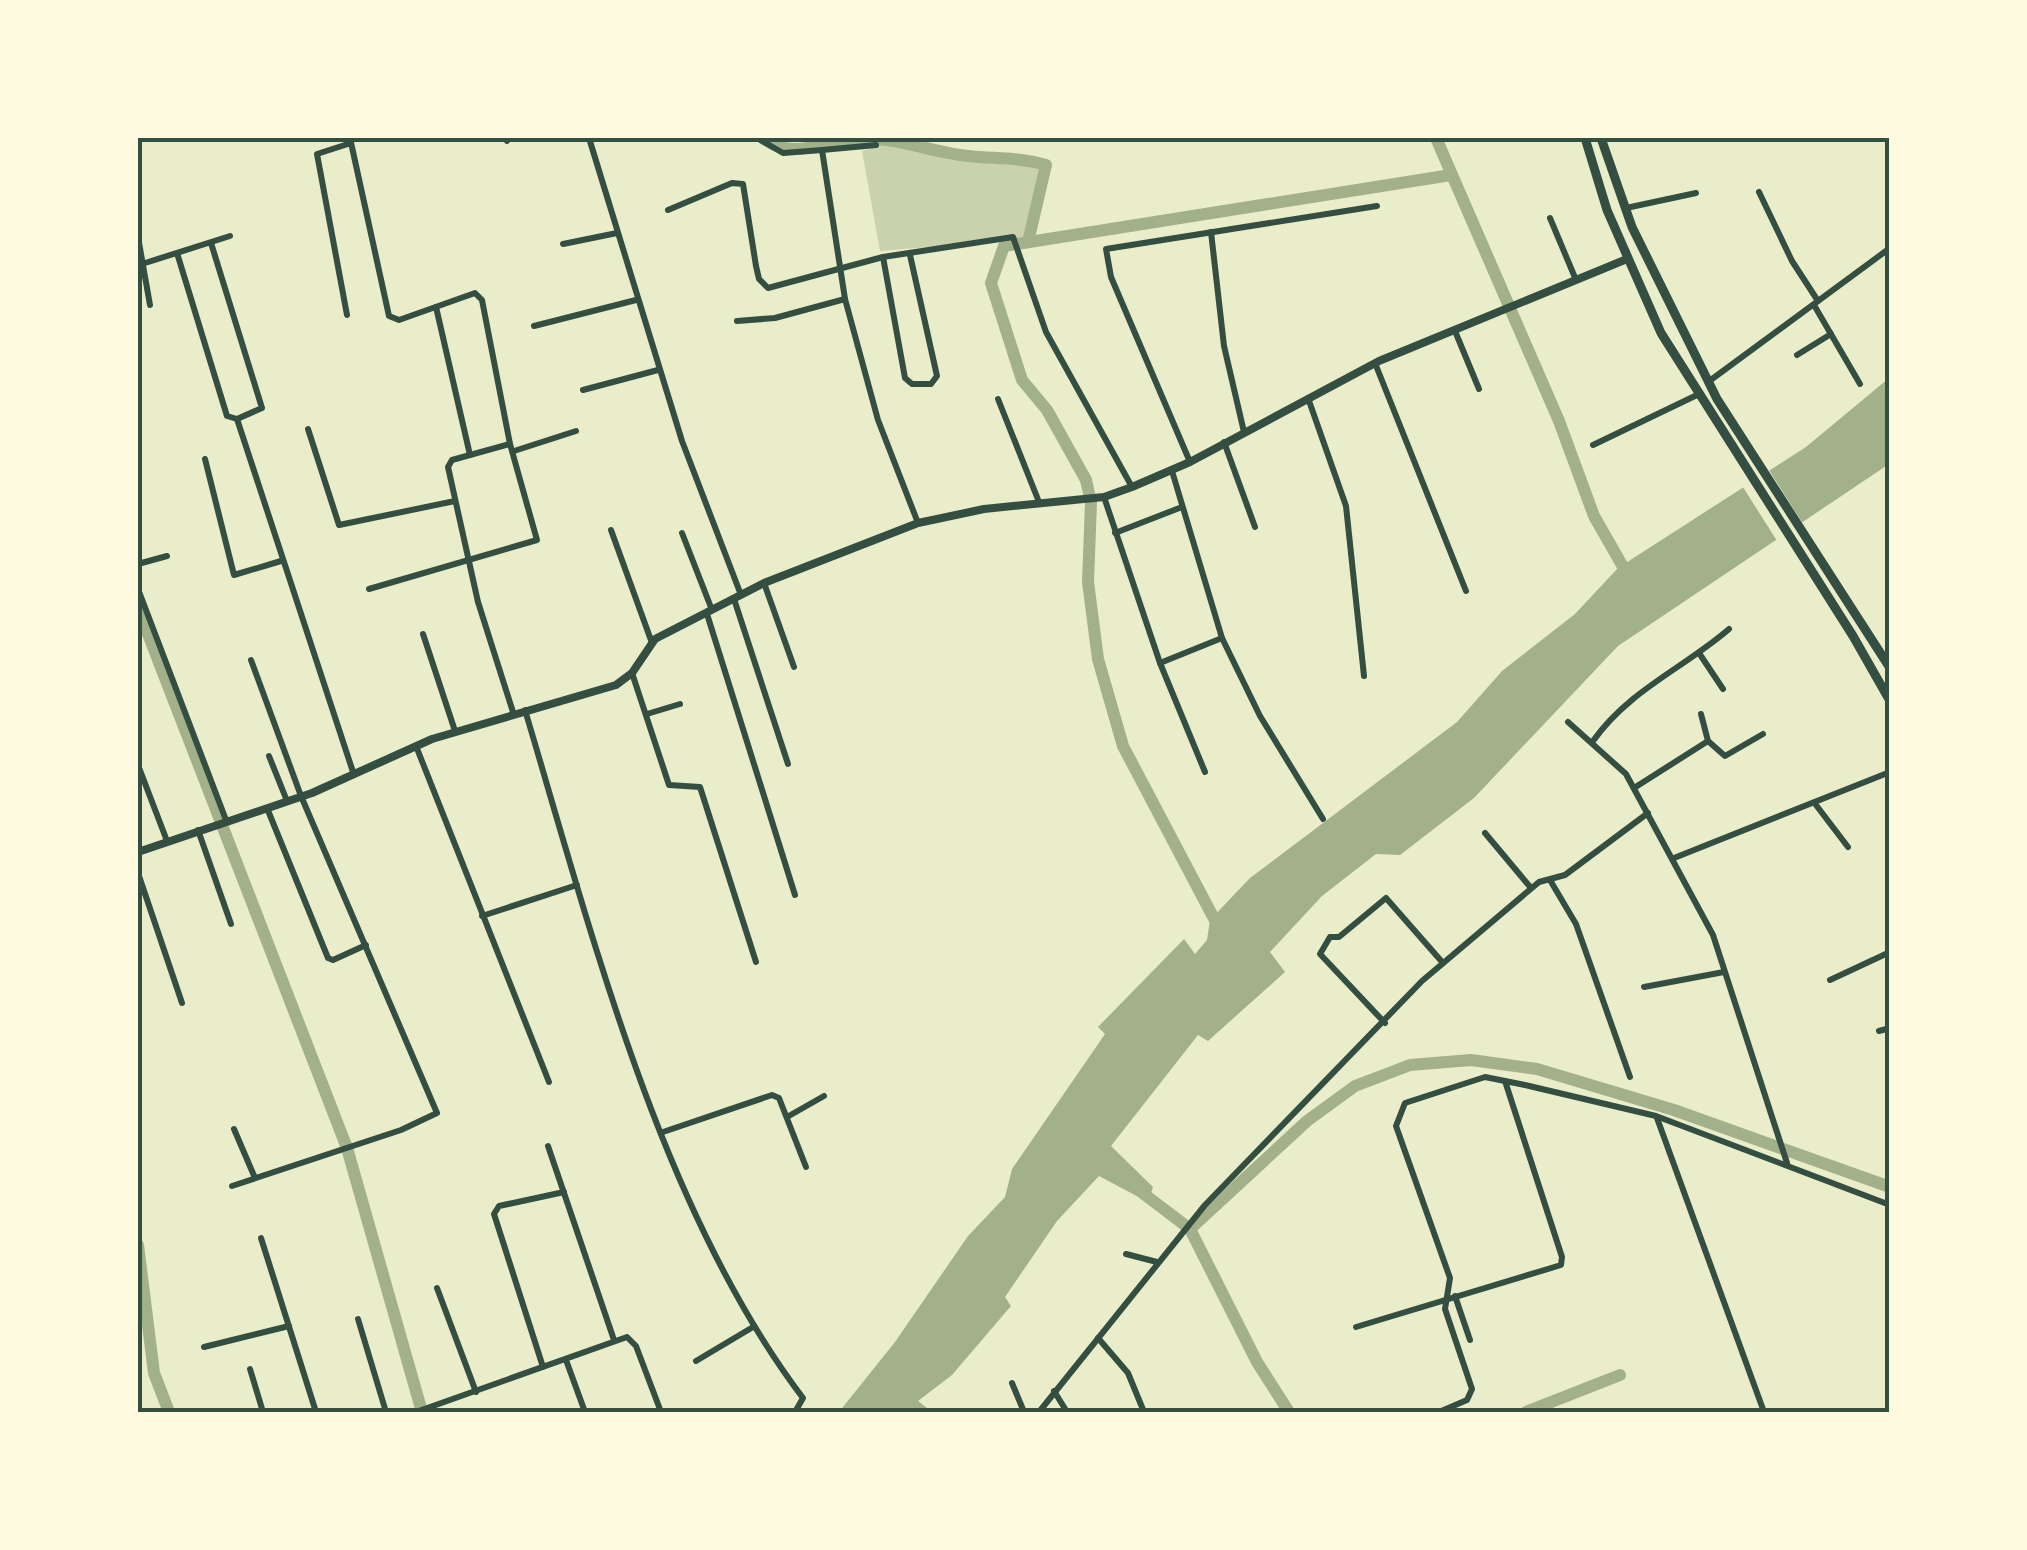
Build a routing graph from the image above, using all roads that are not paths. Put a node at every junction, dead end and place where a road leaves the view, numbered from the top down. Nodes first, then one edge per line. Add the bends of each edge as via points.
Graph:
1 (590, 138) edge
2 (757, 138) edge
3 (1585, 138) edge
4 (1601, 138) edge
5 (350, 140) edge
6 (876, 145) dead end
7 (822, 150) junction
8 (1696, 192) dead end
9 (1759, 192) dead end
10 (1377, 206) dead end
11 (1626, 208) junction
12 (668, 210) dead end
13 (1550, 218) dead end
14 (1211, 232) junction
15 (617, 233) junction
16 (230, 236) dead end
17 (138, 237) edge
18 (211, 243) junction
19 (564, 244) dead end
20 (1890, 248) edge
21 (177, 253) junction
22 (1645, 253) junction
23 (910, 254) junction
24 (883, 257) junction
25 (1627, 259) junction
26 (142, 264) junction
27 (840, 268) junction
28 (1577, 282) junction
29 (845, 299) junction
30 (636, 300) junction
31 (1816, 303) junction
32 (150, 305) dead end
33 (436, 306) junction
34 (347, 315) dead end
35 (737, 322) dead end
36 (534, 326) dead end
37 (1455, 330) junction
38 (1830, 334) junction
39 (1797, 355) dead end
40 (1375, 363) junction
41 (658, 370) junction
42 (1708, 382) junction
43 (1860, 384) dead end
44 (1479, 389) dead end
45 (583, 390) dead end
46 (1308, 398) junction
47 (998, 399) dead end
48 (1700, 399) junction
49 (237, 419) junction
50 (308, 429) dead end
51 (576, 432) dead end
52 (1244, 432) junction
53 (1224, 442) junction
54 (1593, 445) dead end
55 (512, 448) junction
56 (470, 455) junction
57 (205, 459) dead end
58 (1190, 462) junction
59 (1172, 472) junction
60 (1132, 487) junction
61 (1099, 497) junction
62 (455, 501) junction
63 (1039, 502) junction
64 (1182, 506) junction
65 (918, 523) junction
66 (1255, 527) dead end
67 (610, 530) dead end
68 (1116, 532) junction
69 (682, 533) dead end
70 (167, 556) dead end
71 (468, 560) junction
72 (281, 561) junction
73 (138, 564) edge
74 (764, 583) junction
75 (138, 589) edge
76 (369, 589) dead end
77 (1466, 591) dead end
78 (738, 597) junction
79 (710, 613) junction
80 (1729, 628) dead end
81 (423, 634) dead end
82 (1222, 638) junction
83 (652, 642) junction
84 (1698, 653) junction
85 (251, 660) dead end
86 (1160, 663) junction
87 (794, 667) dead end
88 (1890, 668) edge
89 (632, 673) junction
90 (1364, 676) dead end
91 (1886, 686) edge
92 (1723, 689) dead end
93 (1890, 701) edge
94 (680, 704) dead end
95 (525, 709) junction
96 (513, 712) junction
97 (647, 714) junction
98 (1702, 714) dead end
99 (1568, 722) dead end
100 (455, 732) junction
101 (1763, 734) dead end
102 (1593, 741) junction
103 (1708, 741) junction
104 (416, 746) junction
105 (269, 756) dead end
106 (788, 764) dead end
107 (138, 765) edge
108 (1206, 772) dead end
109 (1890, 772) edge
110 (354, 775) junction
111 (1634, 788) junction
112 (301, 796) junction
113 (287, 801) junction
114 (1816, 804) junction
115 (266, 808) junction
116 (1648, 813) junction
117 (1323, 819) dead end
118 (222, 821) junction
119 (198, 830) junction
120 (1485, 833) dead end
121 (166, 842) junction
122 (1848, 847) dead end
123 (138, 852) edge
124 (1674, 858) junction
125 (138, 873) edge
126 (1550, 880) junction
127 (578, 885) junction
128 (1531, 888) junction
129 (795, 895) dead end
130 (482, 916) junction
131 (231, 924) dead end
132 (366, 945) junction
133 (1890, 952) edge
134 (756, 962) dead end
135 (1443, 963) junction
136 (1724, 972) junction
137 (1830, 980) dead end
138 (1644, 986) dead end
139 (182, 1003) dead end
140 (1385, 1022) junction
141 (1890, 1028) edge
142 (1879, 1032) dead end
143 (1630, 1076) dead end
144 (1505, 1081) junction
145 (549, 1082) dead end
146 (824, 1096) dead end
147 (1656, 1116) junction
148 (787, 1117) junction
149 (234, 1129) dead end
150 (663, 1132) junction
151 (548, 1146) dead end
152 (1786, 1164) junction
153 (806, 1167) dead end
154 (254, 1178) junction
155 (232, 1186) dead end
156 (564, 1192) junction
157 (1890, 1205) edge
158 (261, 1238) dead end
159 (1126, 1254) dead end
160 (1157, 1262) junction
161 (437, 1288) dead end
162 (1455, 1296) junction
163 (1445, 1297) junction
164 (358, 1319) dead end
165 (289, 1326) junction
166 (753, 1327) junction
167 (1356, 1327) dead end
168 (1098, 1338) junction
169 (614, 1340) junction
170 (1470, 1340) dead end
171 (204, 1347) dead end
172 (566, 1360) junction
173 (696, 1361) dead end
174 (543, 1368) junction
175 (250, 1369) dead end
176 (1012, 1383) dead end
177 (1054, 1391) junction
178 (476, 1392) junction
179 (420, 1411) edge
180 (263, 1412) edge
181 (316, 1412) edge
182 (386, 1412) edge
183 (584, 1412) edge
184 (661, 1412) edge
185 (795, 1412) edge
186 (1024, 1412) edge
187 (1039, 1412) edge
188 (1067, 1412) edge
189 (1144, 1412) edge
190 (1439, 1412) edge
191 (1764, 1412) edge

1 - 15 street
2 - 7 street via 783,152
3 - 25 main road
4 - 11 main road
5 - 33 street via 389,316 399,320
5 - 34 street via 317,154
6 - 7 street
7 - 27 street
8 - 11 street
9 - 31 street
10 - 14 street
11 - 22 main road
12 - 27 street via 739,182 764,286
13 - 28 street
14 - 52 street via 1224,346
14 - 58 street via 1112,246 1104,253
15 - 19 street
15 - 30 street
16 - 18 street
17 - 26 street
18 - 21 street
18 - 49 street via 262,408
20 - 31 street
21 - 26 street
21 - 49 street via 226,416
22 - 25 main road
22 - 42 main road
23 - 24 street
23 - 24 street via 937,376 931,384 905,378
23 - 60 street via 1000,238 1015,243 1046,332
24 - 27 street
25 - 28 street
25 - 48 main road
26 - 32 street
27 - 29 street
28 - 37 street
29 - 35 street
29 - 65 street via 878,420
30 - 36 street
30 - 41 street
31 - 38 street
31 - 42 street
33 - 55 street via 480,295
33 - 56 street
37 - 40 street
37 - 44 street
38 - 39 street
38 - 43 street
40 - 46 street
40 - 77 street
41 - 45 street
41 - 78 street
42 - 88 main road
46 - 52 street
46 - 90 street via 1346,506
47 - 63 street
48 - 54 street
48 - 91 main road
49 - 72 street
50 - 62 street via 339,525
51 - 55 street
52 - 53 street
53 - 58 street
53 - 66 street
55 - 56 street
55 - 71 street via 537,540
56 - 62 street via 448,466
57 - 72 street via 234,574
58 - 59 street
59 - 60 street
59 - 64 street
60 - 61 street
61 - 63 street
61 - 68 street
62 - 71 street
63 - 65 street
64 - 68 street
64 - 82 street
65 - 74 street
67 - 83 street
68 - 86 street
69 - 79 street
70 - 73 street
71 - 76 street
71 - 96 street
72 - 110 street
74 - 78 street
74 - 87 street
75 - 118 street
78 - 79 street
78 - 106 street
79 - 83 street
79 - 129 street
80 - 84 street
81 - 100 street
82 - 86 street
82 - 117 street
83 - 89 street
84 - 92 street
84 - 102 street via 1638,691
85 - 112 street
86 - 108 street
89 - 95 street via 616,685
89 - 97 street
91 - 93 main road
94 - 97 street
95 - 96 street
95 - 127 street
96 - 100 street
97 - 134 street via 669,785 700,787
98 - 103 street
99 - 102 street
100 - 104 street
101 - 103 street via 1726,756
102 - 111 street
103 - 111 street
104 - 110 street
104 - 130 street
105 - 113 street
107 - 121 street
109 - 114 street
110 - 112 street
111 - 116 street
112 - 113 street
112 - 132 street
113 - 115 street
114 - 122 street
114 - 124 street
115 - 118 street
115 - 132 street via 328,958
116 - 124 street
116 - 126 street
118 - 119 street
119 - 121 street
119 - 131 street
120 - 128 street
121 - 123 street
124 - 136 street via 1714,935
125 - 139 street
126 - 128 street
126 - 143 street via 1576,924
127 - 130 street
127 - 150 street
128 - 135 street
130 - 145 street
132 - 154 street via 435,1116
133 - 137 street
135 - 140 street
135 - 140 street via 1383,898 1320,947
136 - 138 street
136 - 152 street
140 - 160 street
141 - 142 street
144 - 147 street
144 - 162 street via 1562,1261
144 - 163 street via 1485,1077 1451,1085 1405,1103 1397,1116 1450,1278
146 - 148 street
147 - 152 street
147 - 191 street
148 - 150 street via 772,1094
148 - 153 street
149 - 154 street
150 - 166 street via 710,1248
151 - 156 street
152 - 157 street
154 - 155 street
156 - 169 street
156 - 174 street via 499,1206 494,1214
158 - 165 street
159 - 160 street
160 - 168 street
161 - 178 street
162 - 163 street
162 - 170 street
163 - 167 street
163 - 190 street via 1472,1389 1466,1400
164 - 182 street
165 - 171 street
165 - 181 street
166 - 173 street
166 - 185 street via 803,1401
168 - 177 street
168 - 189 street via 1128,1374
169 - 172 street
169 - 184 street via 627,1336 636,1346
172 - 174 street
172 - 183 street
174 - 178 street
175 - 180 street
176 - 186 street
177 - 187 street
177 - 188 street
178 - 179 street

